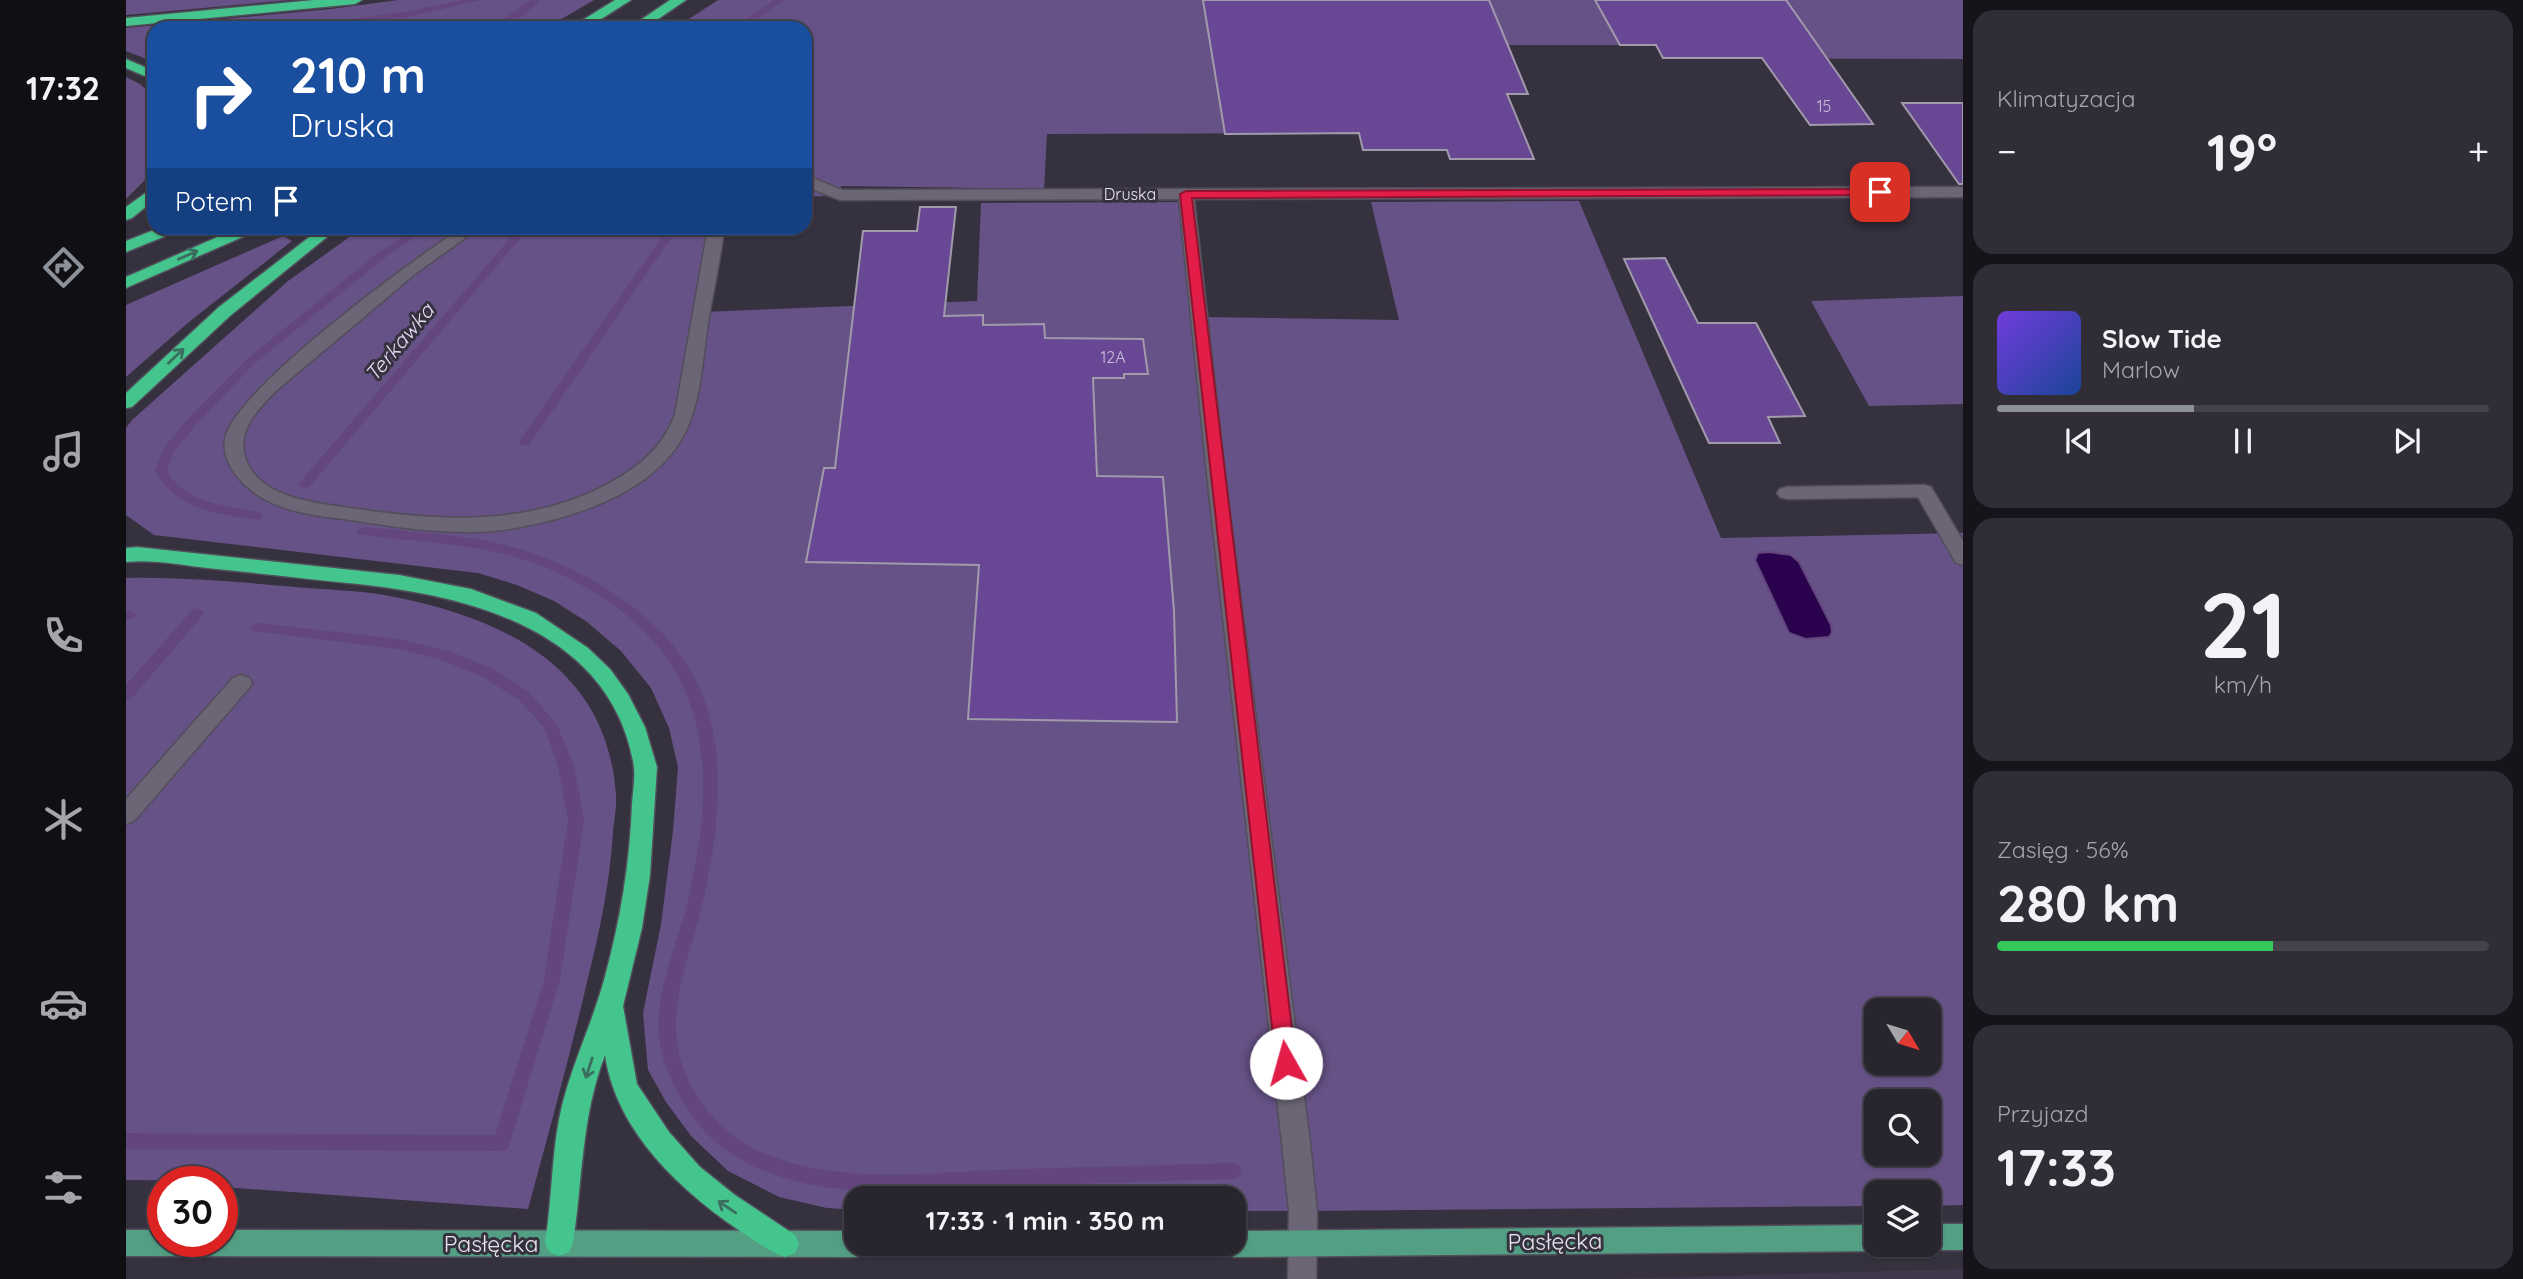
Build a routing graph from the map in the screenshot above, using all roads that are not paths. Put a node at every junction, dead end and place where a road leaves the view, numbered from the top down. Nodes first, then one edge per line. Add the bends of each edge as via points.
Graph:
1 (355, 0) edge
2 (624, 0) edge
3 (679, 0) edge
4 (589, 21) edge
5 (647, 21) edge
6 (126, 22) edge
7 (126, 63) edge
8 (147, 73) edge
9 (812, 183) edge
10 (1963, 192) edge
11 (1186, 194) junction
12 (147, 198) edge
13 (126, 215) edge
14 (155, 235) edge
15 (234, 235) edge
16 (321, 235) edge
17 (461, 235) edge
18 (715, 235) edge
19 (126, 247) edge
20 (126, 283) edge
21 (126, 403) edge
22 (1787, 492) dead end
23 (130, 551) edge
24 (1963, 558) edge
25 (241, 683) dead end
26 (126, 814) edge
27 (611, 1003) junction
28 (1941, 1237) edge
29 (1963, 1237) edge
30 (1864, 1238) edge
31 (559, 1242) junction
32 (126, 1243) edge
33 (785, 1244) junction
34 (844, 1244) edge
35 (1246, 1244) edge
36 (1302, 1244) junction
37 (1302, 1279) edge

1 - 6 highway
2 - 4 highway
3 - 5 highway
7 - 8 highway
9 - 11 street, Druska via 840,195
10 - 11 street, Druska
11 - 36 street via 1303,1211
12 - 13 highway
14 - 19 highway
20 -> 15 highway
21 -> 16 highway via 225,311
17 - 18 street via 409,271 251,406 234,442 236,457 261,489 309,508 387,520 472,525 529,519 621,484 663,453 684,414
22 - 24 street via 1924,492
23 - 27 highway via 405,583 472,596 541,624 592,662 621,701 645,759 639,876
25 - 26 street
27 -> 31 highway via 574,1113
33 -> 27 highway via 708,1194 652,1132 622,1077
28 - 29 main road
30 - 36 main road, Pasłęcka
31 - 32 main road, Pasłęcka
31 - 33 main road, Pasłęcka
33 - 34 main road, Pasłęcka
35 - 36 main road, Pasłęcka
36 - 37 street

